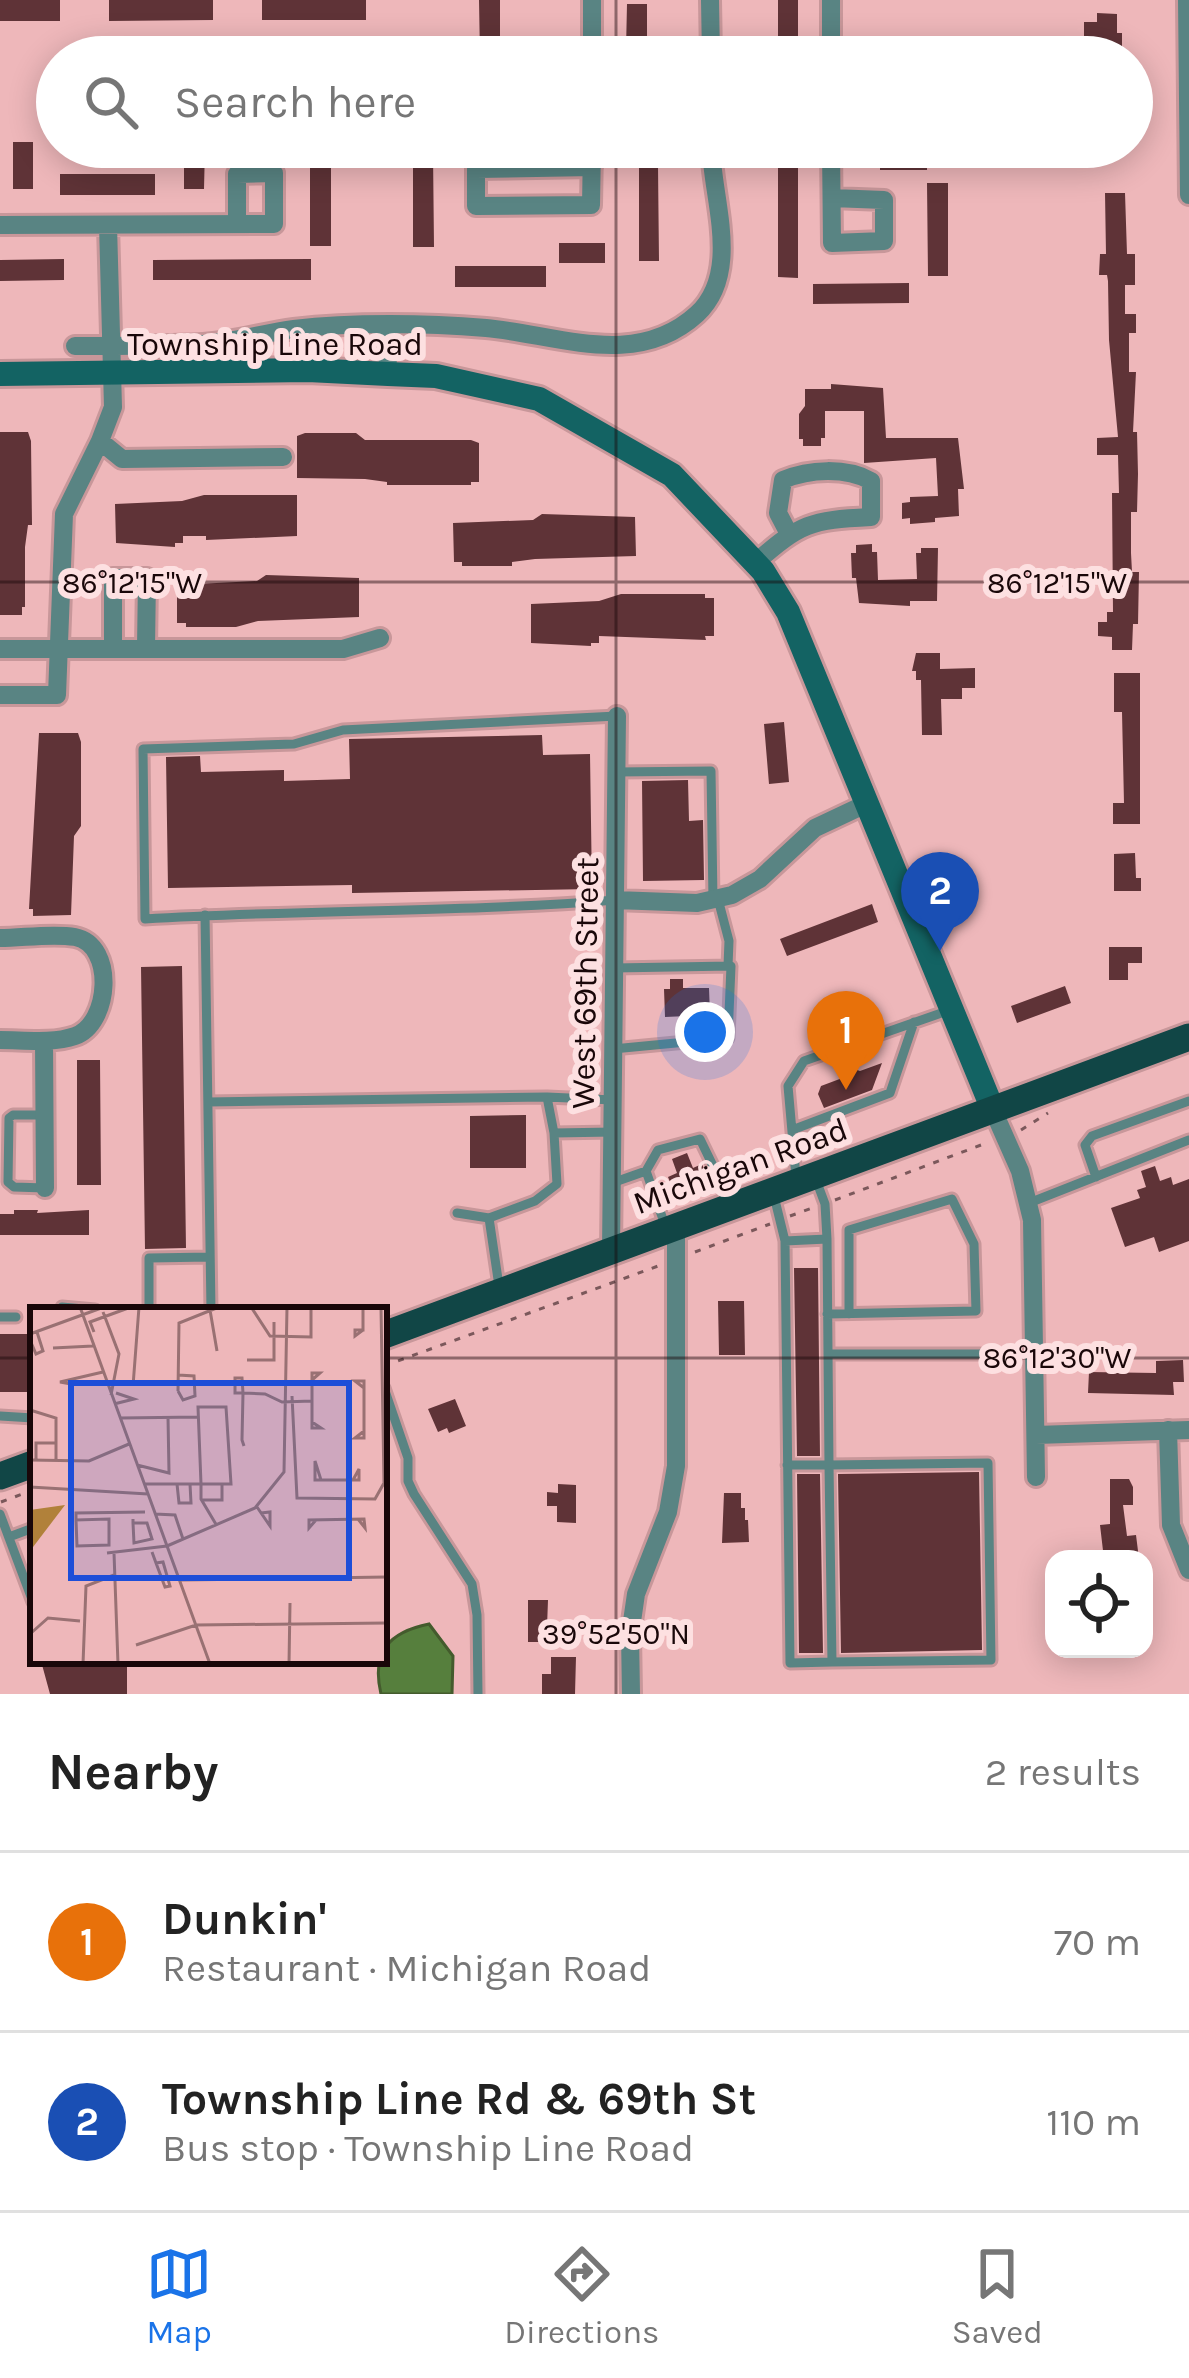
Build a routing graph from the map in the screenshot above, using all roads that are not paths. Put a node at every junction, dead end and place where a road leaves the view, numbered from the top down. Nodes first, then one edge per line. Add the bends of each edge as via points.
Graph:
1 (592, 0) edge
2 (710, 0) edge
3 (830, 0) edge
4 (1187, 0) edge
5 (592, 36) edge
6 (711, 36) edge
7 (831, 36) edge
8 (486, 168) edge
9 (592, 168) edge
10 (714, 168) edge
11 (832, 168) edge
12 (1189, 195) edge
13 (832, 198) dead end
14 (237, 224) dead end
15 (0, 225) edge
16 (108, 225) junction
17 (387, 327) junction
18 (75, 346) dead end
19 (109, 346) junction
20 (0, 374) edge
21 (388, 374) junction
22 (112, 375) junction
23 (100, 441) junction
24 (283, 457) dead end
25 (789, 534) junction
26 (755, 563) junction
27 (380, 638) dead end
28 (59, 647) junction
29 (113, 648) junction
30 (146, 648) junction
31 (0, 649) edge
32 (0, 695) edge
33 (616, 716) joint
34 (616, 772) junction
35 (868, 803) junction
36 (615, 900) junction
37 (715, 900) junction
38 (205, 915) junction
39 (0, 938) edge
40 (728, 966) junction
41 (614, 968) junction
42 (950, 1010) junction
43 (914, 1022) junction
44 (1189, 1037) edge
45 (0, 1040) edge
46 (44, 1041) junction
47 (614, 1049) junction
48 (548, 1097) junction
49 (613, 1100) junction
50 (1189, 1101) edge
51 (208, 1102) junction
52 (993, 1110) junction
53 (44, 1114) junction
54 (792, 1130) junction
55 (613, 1132) junction
56 (554, 1133) junction
57 (1189, 1140) edge
58 (646, 1171) junction
59 (1096, 1177) junction
60 (612, 1183) junction
61 (795, 1183) junction
62 (45, 1187) joint
63 (1029, 1203) junction
64 (733, 1206) junction
65 (457, 1213) dead end
66 (489, 1218) junction
67 (671, 1228) junction
68 (785, 1240) junction
69 (826, 1240) junction
70 (611, 1250) junction
71 (210, 1257) junction
72 (500, 1292) junction
73 (149, 1307) edge
74 (212, 1307) edge
75 (827, 1314) junction
76 (849, 1314) junction
77 (0, 1317) edge
78 (16, 1317) dead end
79 (387, 1334) edge
80 (827, 1354) junction
81 (980, 1354) dead end
82 (387, 1397) edge
83 (0, 1416) edge
84 (30, 1418) edge
85 (1179, 1430) edge
86 (1036, 1435) junction
87 (30, 1465) edge
88 (787, 1465) junction
89 (829, 1465) junction
90 (0, 1476) edge
91 (1036, 1477) dead end
92 (0, 1514) edge
93 (30, 1529) edge
94 (9, 1537) junction
95 (1189, 1570) edge
96 (30, 1594) edge
97 (832, 1662) junction
98 (478, 1694) edge
99 (631, 1694) edge

1 - 5 street
2 - 6 street
3 - 7 street
4 - 12 street
8 - 9 street via 476,169 476,206 591,205
10 - 17 street via 722,237 710,295 698,314 648,341 619,346 487,328
11 - 13 street
14 - 16 street
15 - 16 street
16 - 19 street
17 - 19 street
17 - 21 street
18 - 19 street
19 - 22 street
20 - 22 main road, Township Line Road
21 - 22 main road, Township Line Road
21 - 26 main road, Township Line Road via 539,399 672,475
22 - 23 street
23 - 24 street via 122,459
23 - 28 street via 64,514
25 - 25 street via 822,519 871,517 871,481 849,472 783,480 778,513
25 - 26 street
26 - 35 main road, Township Line Road via 788,612
27 - 30 street via 344,650
28 - 29 street
28 - 31 street
28 - 32 street via 57,695
29 - 30 street
29 - 30 street via 113,578 147,578
33 - 34 street, West 69th Street
33 - 38 lane via 143,749 146,919
34 - 36 street, West 69th Street
34 - 37 lane via 711,771
35 - 37 street via 815,828 760,878
35 - 42 main road, Township Line Road
36 - 37 street
36 - 38 lane
36 - 41 street, West 69th Street
37 - 40 lane
38 - 51 lane
39 - 46 street via 76,937 97,951 99,1013 76,1036
40 - 41 lane
40 - 47 lane via 728,1038
41 - 47 street, West 69th Street
42 - 43 lane
42 - 52 main road, Township Line Road
43 - 54 lane via 890,1093
43 - 54 lane via 804,1061 788,1086
44 - 52 main road, Michigan Road
45 - 46 street
46 - 53 street
47 - 49 street, West 69th Street
48 - 49 lane
48 - 51 lane
48 - 56 lane
49 - 55 street, West 69th Street
50 - 59 lane via 1092,1136 1085,1145
51 - 71 lane
52 - 61 main road, Michigan Road
52 - 63 street
53 - 62 street
53 - 62 lane via 9,1118 8,1181
54 - 61 lane
55 - 56 lane
55 - 60 street, West 69th Street
56 - 66 lane via 557,1184
57 - 59 lane
58 - 60 lane
58 - 64 lane via 658,1150 700,1139
58 - 67 lane
59 - 63 lane
60 - 70 street, West 69th Street
61 - 64 main road, Michigan Road
61 - 68 lane
61 - 69 lane via 825,1204
63 - 86 street
64 - 67 main road, Michigan Road
65 - 66 lane
66 - 72 lane
67 - 70 main road, Michigan Road
67 - 99 street via 676,1466 668,1512 636,1594
68 - 69 lane
68 - 88 lane
69 - 75 lane
70 - 72 main road, Michigan Road
71 - 73 lane via 149,1258
71 - 74 lane
72 - 79 main road, Michigan Road
75 - 76 lane
75 - 80 lane
76 - 76 lane via 976,1311 974,1244 952,1199 849,1230
77 - 78 lane
80 - 81 lane
80 - 89 lane
82 - 98 lane via 408,1481 472,1584
83 - 84 lane
85 - 86 street
85 - 95 street via 1171,1525
86 - 91 street
87 - 90 main road
88 - 89 lane
88 - 97 lane via 790,1663
89 - 97 lane
89 - 97 lane via 988,1463 991,1660
92 - 94 lane
93 - 94 lane
94 - 96 lane

